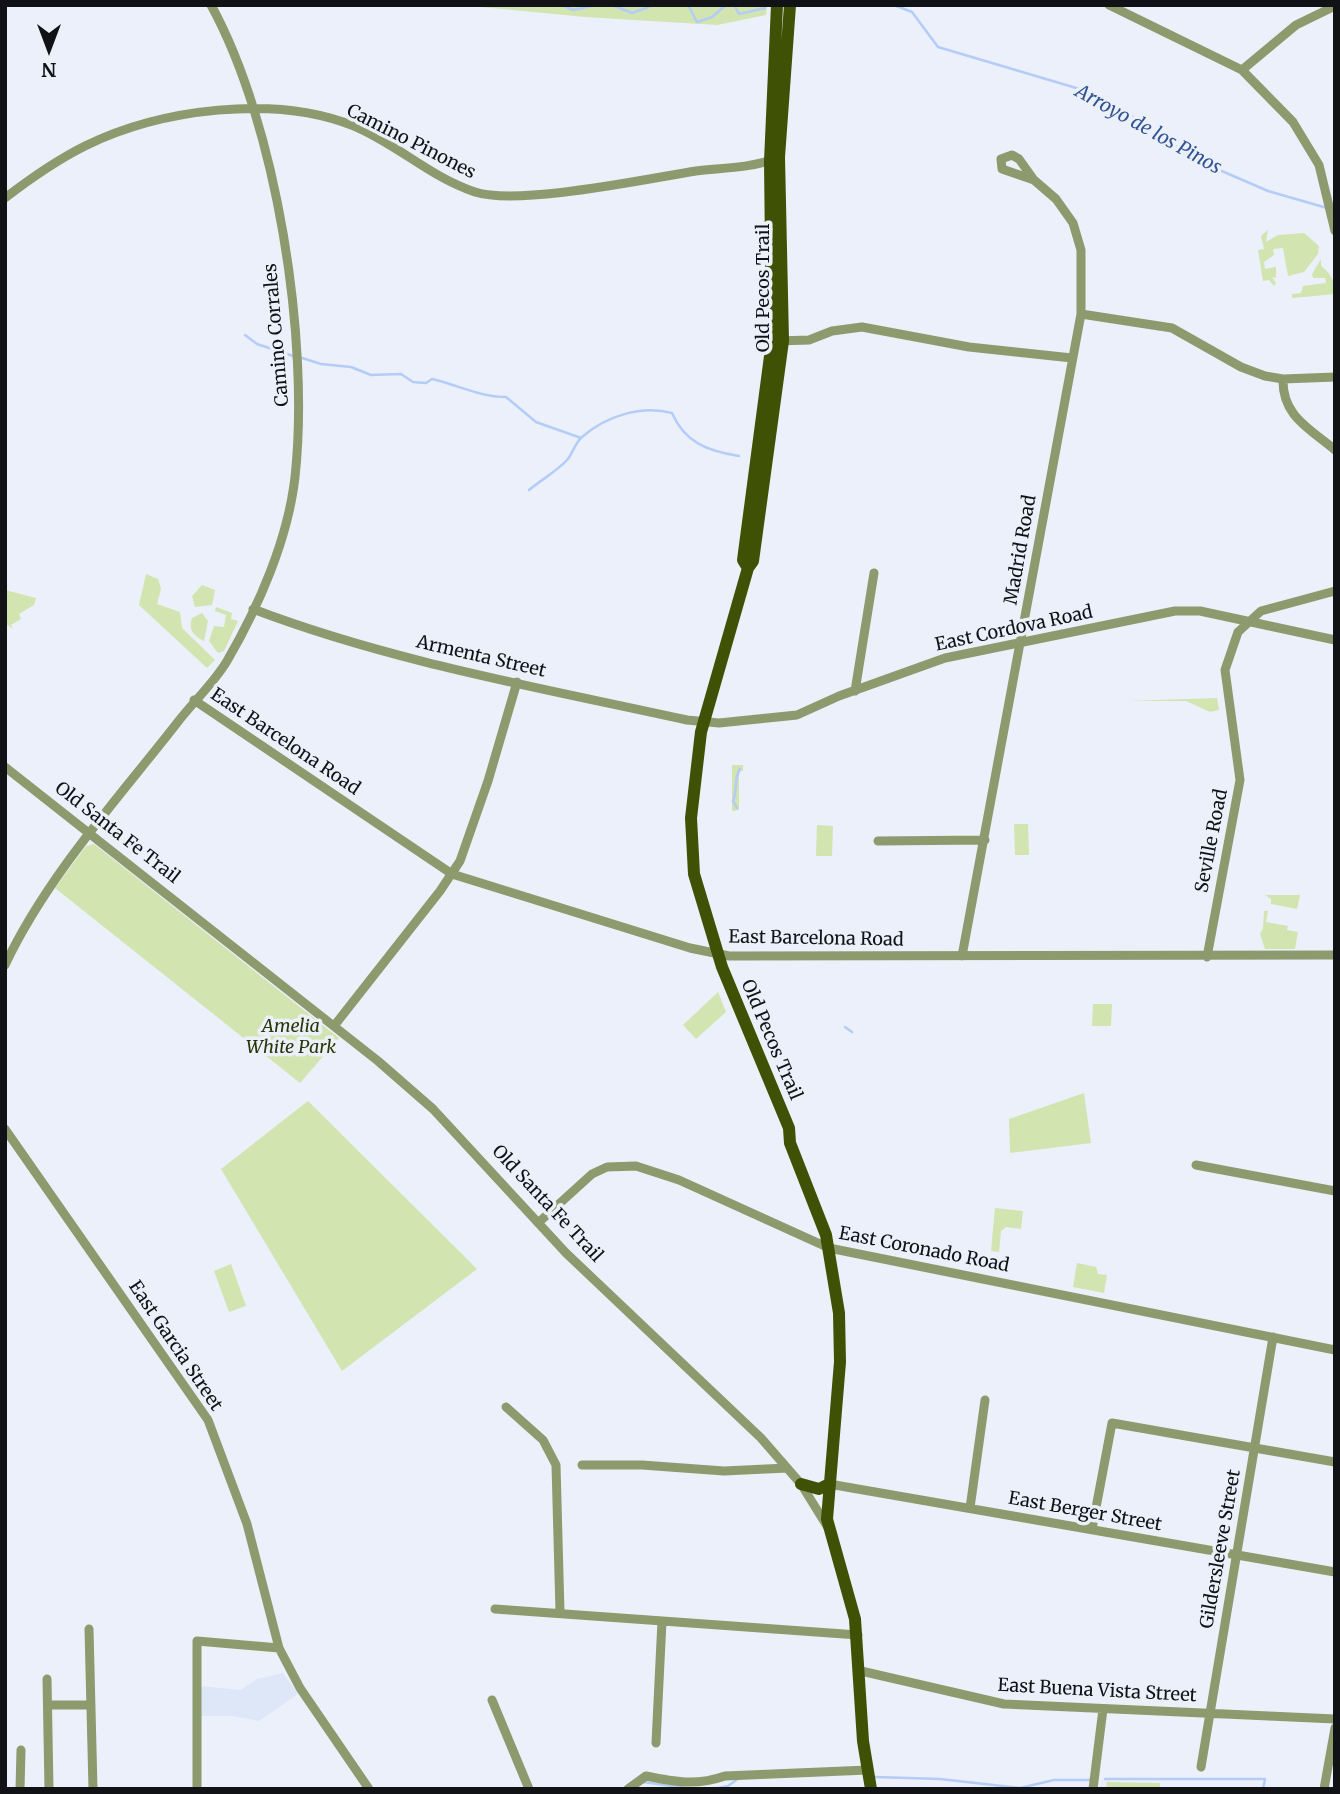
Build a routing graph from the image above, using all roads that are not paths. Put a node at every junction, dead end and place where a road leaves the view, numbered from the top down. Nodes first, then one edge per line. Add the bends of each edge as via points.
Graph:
1 (211, 5) edge
2 (777, 5) edge
3 (790, 5) edge
4 (1109, 5) edge
5 (1335, 6) edge
6 (1242, 70) junction
7 (252, 108) junction
8 (774, 159) junction
9 (1034, 180) dead end
10 (1331, 190) edge
11 (5, 198) edge
12 (1335, 232) edge
13 (1081, 314) junction
14 (778, 341) junction
15 (1072, 358) junction
16 (1335, 377) edge
17 (1283, 379) junction
18 (1335, 450) edge
19 (874, 573) dead end
20 (1335, 591) edge
21 (253, 609) junction
22 (1249, 621) junction
23 (1335, 640) edge
24 (1021, 643) junction
25 (517, 682) junction
26 (855, 691) junction
27 (194, 700) junction
28 (705, 722) junction
29 (5, 767) edge
30 (89, 835) junction
31 (985, 840) junction
32 (878, 841) dead end
33 (452, 874) junction
34 (718, 954) junction
35 (1335, 955) edge
36 (962, 957) junction
37 (1207, 957) junction
38 (5, 965) edge
39 (334, 1026) junction
40 (5, 1129) edge
41 (1196, 1165) dead end
42 (1335, 1191) edge
43 (538, 1223) junction
44 (829, 1248) junction
45 (1273, 1337) junction
46 (1335, 1350) edge
47 (985, 1400) dead end
48 (506, 1407) dead end
49 (1254, 1448) junction
50 (1335, 1462) edge
51 (582, 1465) dead end
52 (787, 1468) junction
53 (829, 1484) junction
54 (801, 1485) junction
55 (970, 1508) junction
56 (828, 1528) junction
57 (1092, 1529) junction
58 (1236, 1554) junction
59 (1335, 1572) edge
60 (495, 1609) dead end
61 (560, 1612) junction
62 (662, 1621) junction
63 (89, 1629) dead end
64 (858, 1634) junction
65 (279, 1648) junction
66 (861, 1671) junction
67 (47, 1679) dead end
68 (492, 1700) dead end
69 (48, 1705) junction
70 (89, 1705) junction
71 (1103, 1709) junction
72 (1209, 1713) junction
73 (1335, 1719) edge
74 (1335, 1728) edge
75 (656, 1743) dead end
76 (21, 1750) dead end
77 (1200, 1767) dead end
78 (868, 1770) junction
79 (20, 1789) edge
80 (49, 1789) edge
81 (93, 1789) edge
82 (197, 1789) edge
83 (369, 1789) edge
84 (529, 1789) edge
85 (628, 1789) edge
86 (871, 1789) edge
87 (1093, 1789) edge
88 (1324, 1789) edge

1 - 7 street, Camino Corrales via 231,43
2 - 8 main road, Old Pecos Trail
3 - 8 main road, Old Pecos Trail
4 - 6 street
5 - 6 street via 1296,25
6 - 10 street via 1293,122
7 - 8 street, Camino Pinones via 300,111 353,126 438,177 492,195 555,192
7 - 11 street, Camino Pinones via 130,129 72,153
7 - 21 street, Camino Corrales via 289,274 300,396 295,479 279,544
8 - 14 main road, Old Pecos Trail
9 - 13 street, Madrid Road via 1066,210 1078,236
10 - 12 street
13 - 15 street, Madrid Road
13 - 17 street via 1172,328 1241,367
14 - 15 street via 808,340 862,327 969,347
14 - 28 main road, Old Pecos Trail via 756,547
15 - 24 street, Madrid Road
16 - 17 street
17 - 18 street via 1282,396 1293,415
19 - 26 street
20 - 22 street via 1273,606
21 - 25 street, Armenta Street via 345,640
21 - 27 street, Camino Corrales via 227,661
22 - 23 street, East Cordova Road
22 - 24 street, East Cordova Road via 1183,610
22 - 37 street, Seville Road via 1238,632 1225,670 1240,783
24 - 26 street, East Cordova Road via 945,658
24 - 31 street, Madrid Road
25 - 28 street, Armenta Street
25 - 33 street via 488,781
26 - 28 street, East Cordova Road via 784,718
27 - 30 street, Camino Corrales
27 - 33 street, East Barcelona Road
28 - 34 main road, Old Pecos Trail via 692,799 693,852 696,886
29 - 30 street, Old Santa Fe Trail
30 - 38 street, Camino Corrales via 25,922
30 - 39 street, Old Santa Fe Trail
31 - 32 street
31 - 36 street, Madrid Road
33 - 34 street, East Barcelona Road
33 - 39 street
34 - 36 street, East Barcelona Road
34 - 44 main road, Old Pecos Trail via 789,1128 790,1143
35 - 37 street, East Barcelona Road
36 - 37 street, East Barcelona Road
39 - 43 street, Old Santa Fe Trail via 433,1109
40 - 65 street, East Garcia Street via 208,1420 247,1524
41 - 42 street
43 - 44 street, East Coronado Road via 592,1174 622,1165 679,1180
43 - 52 street, Old Santa Fe Trail
44 - 45 street, East Coronado Road
44 - 53 main road, Old Pecos Trail via 839,1313 840,1362
45 - 46 street, East Coronado Road
45 - 49 street, Gildersleeve Street
47 - 55 street
48 - 61 street via 543,1440 556,1465
49 - 50 street
49 - 57 street via 1112,1423
49 - 58 street, Gildersleeve Street
51 - 52 street via 724,1471
52 - 54 street, Old Santa Fe Trail
53 - 54 main road via 819,1489
53 - 55 street, East Berger Street
53 - 56 main road, Old Pecos Trail
54 - 56 street, Old Santa Fe Trail
55 - 57 street, East Berger Street
56 - 64 main road, Old Santa Fe Trail
57 - 58 street, East Berger Street
58 - 59 street, East Berger Street
58 - 72 street, Gildersleeve Street
60 - 61 street
61 - 62 street
62 - 64 street
62 - 75 street
63 - 70 street
64 - 66 main road, Old Santa Fe Trail
65 - 82 street via 197,1641
65 - 83 street, East Garcia Street via 300,1688
66 - 71 street, East Buena Vista Street via 1004,1704
66 - 78 main road, Old Santa Fe Trail
67 - 69 street
68 - 84 street
69 - 70 street
69 - 80 street
70 - 81 street
71 - 72 street, East Buena Vista Street
71 - 87 street
72 - 73 street, East Buena Vista Street
72 - 77 street, Gildersleeve Street
74 - 88 street
76 - 79 street
78 - 85 street via 725,1776 688,1784 646,1776
78 - 86 main road, Old Santa Fe Trail

